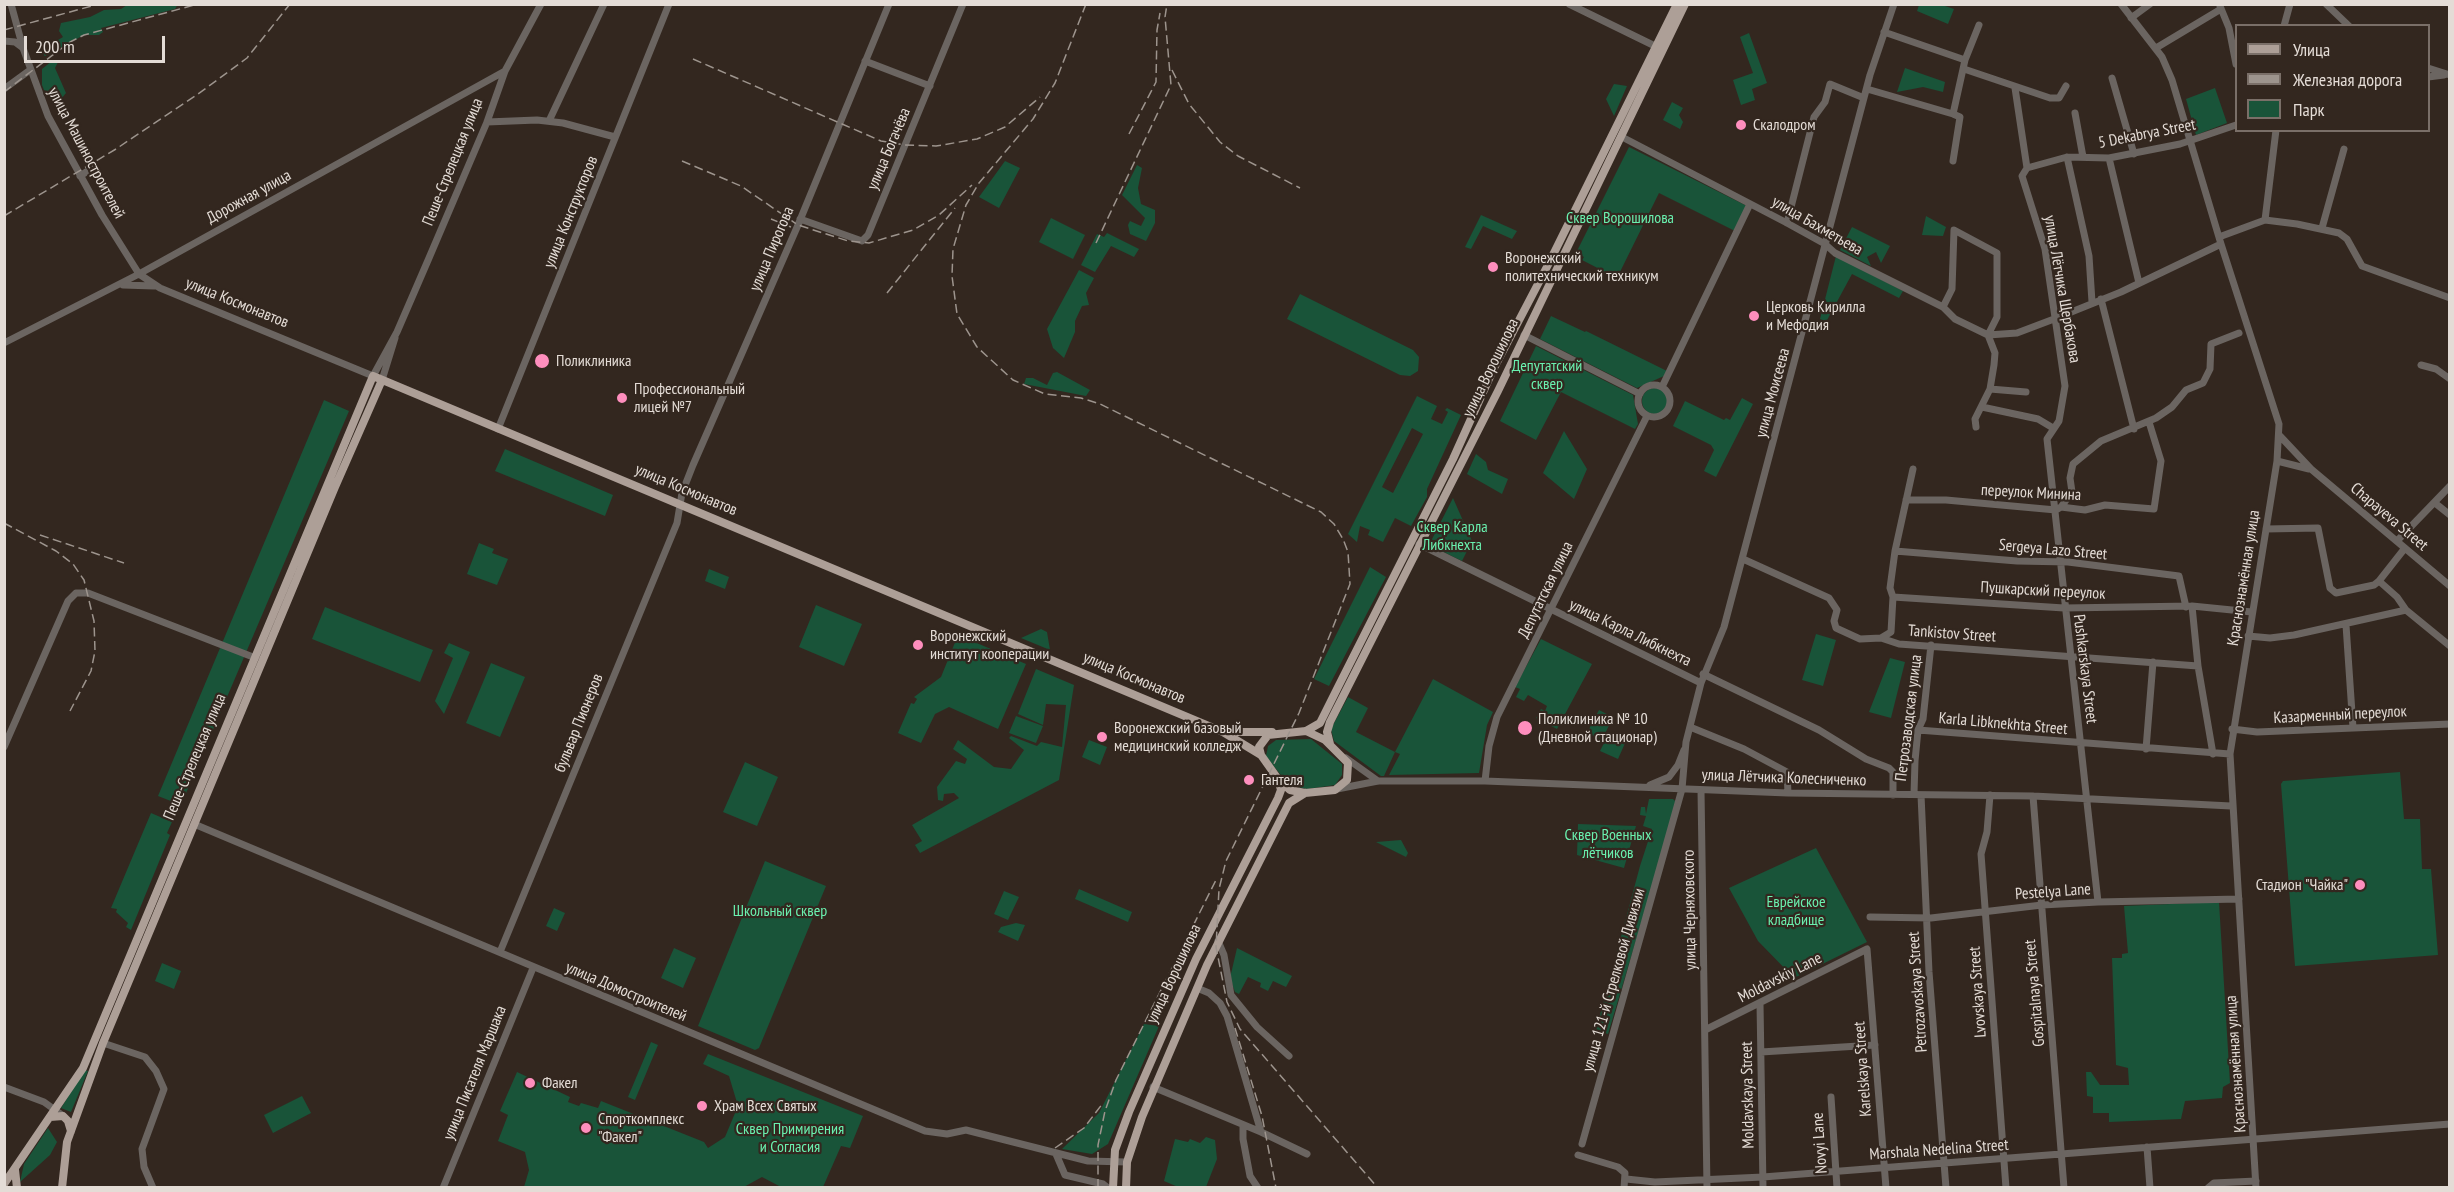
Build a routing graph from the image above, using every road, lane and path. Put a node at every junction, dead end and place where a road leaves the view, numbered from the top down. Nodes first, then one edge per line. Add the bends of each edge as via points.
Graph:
1 (11, 4) edge
2 (541, 4) edge
3 (604, 4) edge
4 (669, 4) edge
5 (889, 4) edge
6 (963, 4) edge
7 (1569, 4) edge
8 (1677, 4) edge
9 (1685, 4) edge
10 (1894, 4) edge
11 (2121, 4) edge
12 (2150, 4) edge
13 (2290, 4) edge
14 (2326, 4) edge
15 (2220, 7) edge
16 (2131, 18) junction
17 (1979, 24) dead end
18 (2285, 24) edge
19 (2347, 24) edge
20 (1884, 32) junction
21 (4, 41) edge
22 (23, 48) junction
23 (1659, 48) junction
24 (2156, 48) junction
25 (2235, 59) edge
26 (1965, 60) junction
27 (865, 61) junction
28 (1964, 69) junction
29 (2430, 69) edge
30 (30, 70) junction
31 (505, 71) junction
32 (2448, 75) edge
33 (2430, 77) edge
34 (2112, 78) dead end
35 (930, 86) junction
36 (2066, 86) dead end
37 (2015, 88) junction
38 (4, 89) edge
39 (1867, 89) junction
40 (1864, 98) junction
41 (2075, 113) dead end
42 (1953, 114) junction
43 (487, 122) junction
44 (549, 122) junction
45 (2235, 125) edge
46 (2276, 132) edge
47 (615, 137) junction
48 (1622, 137) junction
49 (2190, 142) junction
50 (2344, 149) dead end
51 (2134, 154) junction
52 (2083, 156) junction
53 (2067, 157) junction
54 (2109, 158) junction
55 (1953, 161) dead end
56 (94, 167) dead end
57 (2027, 168) junction
58 (80, 176) junction
59 (1750, 204) junction
60 (800, 219) junction
61 (2265, 220) junction
62 (1787, 223) junction
63 (2322, 228) junction
64 (2220, 240) junction
65 (1825, 244) junction
66 (139, 274) junction
67 (2139, 283) junction
68 (117, 285) junction
69 (160, 288) junction
70 (2450, 298) edge
71 (2101, 299) junction
72 (2092, 302) junction
73 (1942, 307) junction
74 (2054, 319) junction
75 (397, 332) junction
76 (2239, 333) dead end
77 (1524, 334) junction
78 (1988, 335) junction
79 (4, 343) edge
80 (1496, 365) junction
81 (2421, 365) dead end
82 (1508, 371) junction
83 (373, 376) junction
84 (2450, 379) edge
85 (382, 380) junction
86 (1662, 387) junction
87 (1990, 389) junction
88 (2026, 392) dead end
89 (1640, 394) junction
90 (1983, 406) junction
91 (1647, 416) junction
92 (2149, 422) junction
93 (1976, 427) dead end
94 (2053, 428) junction
95 (498, 429) junction
96 (2134, 429) junction
97 (2280, 436) junction
98 (2047, 440) joint
99 (2277, 461) junction
100 (1913, 469) dead end
101 (2311, 469) junction
102 (2450, 486) edge
103 (1906, 500) junction
104 (680, 503) junction
105 (2435, 503) junction
106 (2058, 509) junction
107 (2450, 515) edge
108 (2265, 530) junction
109 (2397, 541) junction
110 (1419, 544) junction
111 (2404, 548) junction
112 (1894, 551) junction
113 (1743, 559) junction
114 (2059, 563) junction
115 (2379, 581) junction
116 (2450, 586) edge
117 (1893, 597) junction
118 (2189, 606) junction
119 (1551, 609) junction
120 (2064, 609) junction
121 (2406, 610) junction
122 (2252, 612) junction
123 (2346, 625) junction
124 (2248, 636) junction
125 (1881, 638) junction
126 (1931, 645) junction
127 (2450, 646) edge
128 (2070, 656) junction
129 (253, 657) junction
130 (2153, 662) junction
131 (2198, 666) junction
132 (1703, 674) junction
133 (1701, 683) junction
134 (2450, 724) edge
135 (1690, 727) junction
136 (2353, 728) junction
137 (2232, 729) junction
138 (1918, 730) junction
139 (1306, 731) junction
140 (1223, 732) junction
141 (1275, 732) junction
142 (1686, 742) junction
143 (1330, 744) junction
144 (2081, 744) junction
145 (4, 747) edge
146 (2146, 749) junction
147 (2213, 754) junction
148 (2230, 754) junction
149 (1261, 755) junction
150 (1345, 757) junction
151 (1278, 779) junction
152 (1378, 781) junction
153 (1485, 781) junction
154 (1642, 787) junction
155 (1682, 789) junction
156 (1335, 790) junction
157 (1701, 790) junction
158 (1788, 792) junction
159 (1305, 793) junction
160 (1893, 795) junction
161 (1917, 795) junction
162 (1990, 795) junction
163 (2033, 796) junction
164 (2088, 800) junction
165 (2231, 806) junction
166 (194, 824) junction
167 (2239, 899) junction
168 (2098, 902) junction
169 (2042, 905) junction
170 (1987, 913) junction
171 (1870, 917) dead end
172 (1926, 917) junction
173 (1218, 941) junction
174 (1867, 949) joint
175 (500, 952) junction
176 (533, 968) junction
177 (1197, 988) junction
178 (1231, 995) junction
179 (1220, 1003) junction
180 (1760, 1003) junction
181 (1705, 1030) junction
182 (103, 1043) junction
183 (1875, 1045) junction
184 (1761, 1052) junction
185 (1289, 1056) dead end
186 (4, 1087) edge
187 (1153, 1087) junction
188 (1831, 1097) dead end
189 (56, 1114) junction
190 (2450, 1124) edge
191 (1244, 1125) junction
192 (71, 1131) junction
193 (1261, 1132) junction
194 (2254, 1137) junction
195 (1581, 1144) dead end
196 (2147, 1148) junction
197 (1056, 1154) junction
198 (1306, 1154) dead end
199 (2062, 1154) junction
200 (1578, 1155) dead end
201 (2003, 1158) junction
202 (1113, 1161) junction
203 (1127, 1162) junction
204 (1944, 1163) junction
205 (1884, 1167) junction
206 (15, 1170) junction
207 (1836, 1172) junction
208 (1763, 1177) junction
209 (4, 1184) edge
210 (1625, 1184) edge
211 (1707, 1184) edge
212 (2256, 1184) edge
213 (62, 1187) edge
214 (17, 1188) edge
215 (153, 1188) edge
216 (443, 1188) edge
217 (1108, 1188) edge
218 (1113, 1188) edge
219 (1126, 1188) edge
220 (1258, 1188) edge
221 (1763, 1188) edge
222 (1836, 1188) edge
223 (1886, 1188) edge
224 (1946, 1188) edge
225 (2006, 1188) edge
226 (2064, 1188) edge
227 (2150, 1188) edge
228 (2208, 1188) edge

1 - 22 street, улица Машиностроителей
2 - 31 street, Пеше-Стрелецкая улица
3 - 44 street
4 - 47 street, улица Конструкторов
5 - 27 street, улица Пирогова
6 - 35 street, улица Богачёва
7 - 23 street
8 - 23 main road, улица Ворошилова
9 - 23 main road, улица Ворошилова
10 - 20 street, улица Моисеева
11 - 16 street, Краснознамённая улица
12 - 16 street
13 - 18 street
14 - 19 street
15 - 24 street
15 - 25 street
16 - 24 street, Краснознамённая улица
17 - 26 street
20 - 26 street
20 - 39 street, улица Моисеева
21 - 22 street
22 - 30 street, улица Машиностроителей
23 - 48 main road, улица Ворошилова
23 - 80 main road, улица Ворошилова
24 - 49 street, Краснознамённая улица via 2172,80
26 - 28 street
27 - 35 street
27 - 60 street, улица Пирогова
28 - 37 street
28 - 42 street
29 - 32 street
30 - 38 street
30 - 58 street, улица Машиностроителей via 48,116
31 - 43 street, Пеше-Стрелецкая улица
31 - 66 street, Дорожная улица
32 - 33 street
34 - 51 street
35 - 60 street, улица Богачёва via 868,235 862,241
36 - 37 street via 2059,98 2050,99
37 - 57 street, улица Лётчика Щербакова
39 - 40 street, улица Моисеева
39 - 42 street
40 - 62 street via 1830,84 1825,102 1814,117
40 - 65 street, улица Моисеева
41 - 52 street
42 - 55 street via 1960,117
43 - 44 street
43 - 75 street, Пеше-Стрелецкая улица
44 - 47 street
45 - 49 street, 5 Dekabrya Street
46 - 61 street
47 - 95 street, улица Конструкторов
48 - 59 street, улица Бахметьева
48 - 77 main road, улица Ворошилова
49 - 51 street, 5 Dekabrya Street
49 - 64 street, Краснознамённая улица
50 - 63 street
51 - 54 street, 5 Dekabrya Street
52 - 53 street, 5 Dekabrya Street
52 - 54 street, 5 Dekabrya Street
53 - 57 street, 5 Dekabrya Street
53 - 72 street via 2089,256
54 - 67 street
56 - 58 street
57 - 74 street, улица Лётчика Щербакова via 2022,176 2044,249
58 - 66 street, улица Машиностроителей
59 - 62 street, улица Бахметьева
59 - 86 street
60 - 104 street, улица Пирогова
61 - 63 street
61 - 64 street, улица Бахметьева
62 - 65 street, улица Бахметьева
63 - 70 street via 2347,239 2362,266
64 - 67 street, улица Бахметьева
64 - 97 street, Краснознамённая улица via 2278,418
65 - 73 street, улица Бахметьева via 1835,253
65 - 113 street, улица Моисеева
66 - 68 street, Дорожная улица
66 - 69 street, улица Космонавтов
67 - 71 street, улица Бахметьева
68 - 69 street
68 - 79 street, Дорожная улица
69 - 83 street, улица Космонавтов
71 - 72 street, улица Бахметьева
71 - 96 street
72 - 74 street, улица Бахметьева
73 - 78 street, улица Бахметьева via 1955,319
73 - 78 street via 1952,289 1954,230 1997,253 1997,317
74 - 78 street, улица Бахметьева via 2017,333
74 - 94 street, улица Лётчика Щербакова via 2065,386 2059,421
75 - 83 street, Пеше-Стрелецкая улица
75 - 85 street, Пеше-Стрелецкая улица
76 - 92 street via 2211,344 2207,379 2186,390 2172,407
77 - 82 main road, улица Ворошилова
77 - 89 street
78 - 87 street via 1995,353
80 - 82 main road
80 - 139 main road, улица Ворошилова via 1320,723
81 - 84 street
82 - 110 main road, улица Ворошилова
83 - 85 main road, улица Космонавтов
83 - 129 main road, Пеше-Стрелецкая улица
85 - 95 main road, улица Космонавтов
85 - 166 main road, Пеше-Стрелецкая улица
86 - 89 street via 1652,385
86 - 91 street via 1671,399 1669,409 1658,417
87 - 88 street
87 - 90 street
89 - 91 street via 1638,404
90 - 93 street via 1975,419
90 - 94 street via 2038,419
91 - 119 street, Депутатская улица
92 - 96 street
92 - 106 street, переулок Минина via 2161,460 2154,509 2124,505
94 - 98 street, улица Лётчика Щербакова
95 - 104 main road, улица Космонавтов
96 - 106 street via 2101,441 2073,464 2072,492
97 - 99 street, Краснознамённая улица
97 - 101 street, Chapayeva Street
98 - 106 street, Pushkarskaya Street
99 - 101 street
99 - 108 street, Краснознамённая улица
100 - 103 street
101 - 109 street, Chapayeva Street
102 - 105 street
103 - 106 street, переулок Минина
103 - 112 street
104 - 140 main road, улица Космонавтов
104 - 175 street, бульвар Пионеров via 676,523
105 - 107 street
105 - 109 street
106 - 114 street, Pushkarskaya Street
108 - 115 street via 2318,528 2330,588 2336,593
108 - 122 street, Краснознамённая улица
109 - 111 street, Chapayeva Street
110 - 119 street, улица Карла Либкнехта
110 - 143 main road, улица Ворошилова via 1330,722
111 - 115 street
111 - 116 street, Chapayeva Street
112 - 114 street, Sergeya Lazo Street
112 - 117 street via 1890,588
113 - 125 street, Tankistov Street via 1829,598 1835,603 1834,625 1843,633 1868,640
113 - 132 street, улица Моисеева via 1724,627
114 - 118 street, Sergeya Lazo Street via 2178,576
114 - 120 street, Pushkarskaya Street
115 - 121 street
117 - 120 street, Пушкарский переулок
117 - 125 street via 1891,632
118 - 120 street, Пушкарский переулок
118 - 122 street, Пушкарский переулок
118 - 131 street
119 - 133 street, улица Карла Либкнехта
119 - 153 street, Депутатская улица via 1497,717
120 - 128 street, Pushkarskaya Street
121 - 123 street
121 - 127 street
122 - 124 street, Краснознамённая улица
123 - 124 street via 2294,635
123 - 136 street
124 - 137 street, Краснознамённая улица
125 - 126 street, Tankistov Street via 1899,644
126 - 128 street, Tankistov Street
126 - 138 street, Петрозаводская улица via 1923,719
128 - 130 street, Tankistov Street
128 - 144 street, Pushkarskaya Street
129 - 145 street via 88,593 76,593 68,601
129 - 189 main road, Пеше-Стрелецкая улица via 83,1068
130 - 131 street, Tankistov Street
130 - 146 street
131 - 147 street
132 - 133 street, улица Моисеева
132 - 160 street, улица Карла Либкнехта via 1888,768 1893,772
133 - 135 street, улица Моисеева
134 - 136 street, Казарменный переулок
135 - 142 street, улица Моисеева
135 - 158 street via 1787,772
136 - 137 street, Казарменный переулок via 2257,732
137 - 148 street, Краснознамённая улица
138 - 144 street, Karla Libknekhta Street
138 - 161 street, Петрозаводская улица
139 - 141 main road
139 - 143 main road
140 - 141 main road, улица Космонавтов
140 - 149 main road, улица Космонавтов
141 - 149 main road via 1262,739
142 - 154 street via 1669,777
142 - 155 street, улица Моисеева
143 - 150 main road
144 - 146 street, Karla Libknekhta Street
144 - 164 street, Pushkarskaya Street
146 - 147 street, Karla Libknekhta Street
147 - 148 street, Karla Libknekhta Street
148 - 165 street, Краснознамённая улица
149 - 151 main road
150 - 152 street
150 - 156 main road via 1349,775
151 - 159 main road via 1290,790
151 - 202 main road, улица Ворошилова via 1278,798 1196,959 1129,1112
152 - 153 street, улица Лётчика Колесниченко
152 - 156 street, улица Лётчика Колесниченко
153 - 154 street, улица Лётчика Колесниченко
154 - 155 street, улица Лётчика Колесниченко
155 - 157 street, улица Лётчика Колесниченко
155 - 195 street, улица 121-й Стрелковой Дивизии
156 - 159 main road
157 - 158 street, улица Лётчика Колесниченко
157 - 181 street, улица Черняховского
158 - 160 street, улица Лётчика Колесниченко
159 - 173 main road, улица Ворошилова via 1289,803
160 - 161 street, улица Лётчика Колесниченко
161 - 162 street, улица Лётчика Колесниченко
161 - 172 street, Petrozavoskaya Street
162 - 163 street, улица Лётчика Колесниченко
162 - 170 street, Lvovskaya Street via 1981,854
163 - 164 street, улица Лётчика Колесниченко
163 - 169 street, Gospitalnaya Street
164 - 165 street, улица Лётчика Колесниченко
164 - 168 street, Pushkarskaya Street
165 - 167 street, Краснознамённая улица
166 - 175 street, улица Домостроителей
166 - 182 main road, Пеше-Стрелецкая улица
167 - 168 street, Pestelya Lane
167 - 194 street, Краснознамённая улица
168 - 169 street, Pestelya Lane
169 - 170 street, Pestelya Lane
169 - 199 street, Gospitalnaya Street
170 - 172 street, Pestelya Lane
170 - 201 street, Lvovskaya Street
171 - 172 street, Pestelya Lane
172 - 204 street, Petrozavoskaya Street
173 - 177 main road, улица Ворошилова
173 - 178 street
174 - 180 street, Moldavskiy Lane
174 - 183 street, Karelskaya Street
175 - 176 street, улица Домостроителей
176 - 197 street, улица Домостроителей via 925,1131 947,1134 966,1130
176 - 216 street, улица Писателя Маршака
177 - 179 street
177 - 187 main road, улица Ворошилова
178 - 179 street
178 - 185 street via 1257,1027
179 - 193 street via 1238,1049
180 - 181 street, Moldavskiy Lane
180 - 184 street, Moldavskaya Street
181 - 211 street, улица Черняховского
182 - 192 main road, Пеше-Стрелецкая улица
182 - 215 street via 146,1057 164,1089 142,1149
183 - 184 street
183 - 205 street, Karelskaya Street
184 - 208 street, Moldavskaya Street
186 - 189 street
187 - 191 street
187 - 203 main road, улица Ворошилова
188 - 207 street, Novyi Lane
189 - 192 main road via 68,1121
189 - 206 main road, Пеше-Стрелецкая улица
190 - 194 street, Marshala Nedelina Street
191 - 193 street
191 - 220 street via 1250,1176
192 - 213 main road, Пеше-Стрелецкая улица
193 - 198 street
194 - 196 street, Marshala Nedelina Street
194 - 212 street, Краснознамённая улица
196 - 199 street, Marshala Nedelina Street
196 - 227 street
197 - 202 street, улица Домостроителей via 1088,1161
197 - 217 street via 1065,1175
199 - 201 street, Marshala Nedelina Street
199 - 226 street, Gospitalnaya Street
200 - 210 street via 1618,1167 1625,1173
201 - 204 street, Marshala Nedelina Street
201 - 225 street, Lvovskaya Street
202 - 203 street, улица Домостроителей
202 - 218 main road, улица Ворошилова
203 - 219 main road, улица Ворошилова
204 - 205 street, Marshala Nedelina Street
204 - 224 street, Petrozavoskaya Street
205 - 207 street, Marshala Nedelina Street
205 - 223 street, Karelskaya Street
206 - 209 main road, Пеше-Стрелецкая улица
206 - 214 main road
207 - 208 street, Marshala Nedelina Street
207 - 222 street, Novyi Lane
208 - 211 street, Marshala Nedelina Street
208 - 221 street, Moldavskaya Street
210 - 211 street, Marshala Nedelina Street
212 - 228 street via 2214,1183

